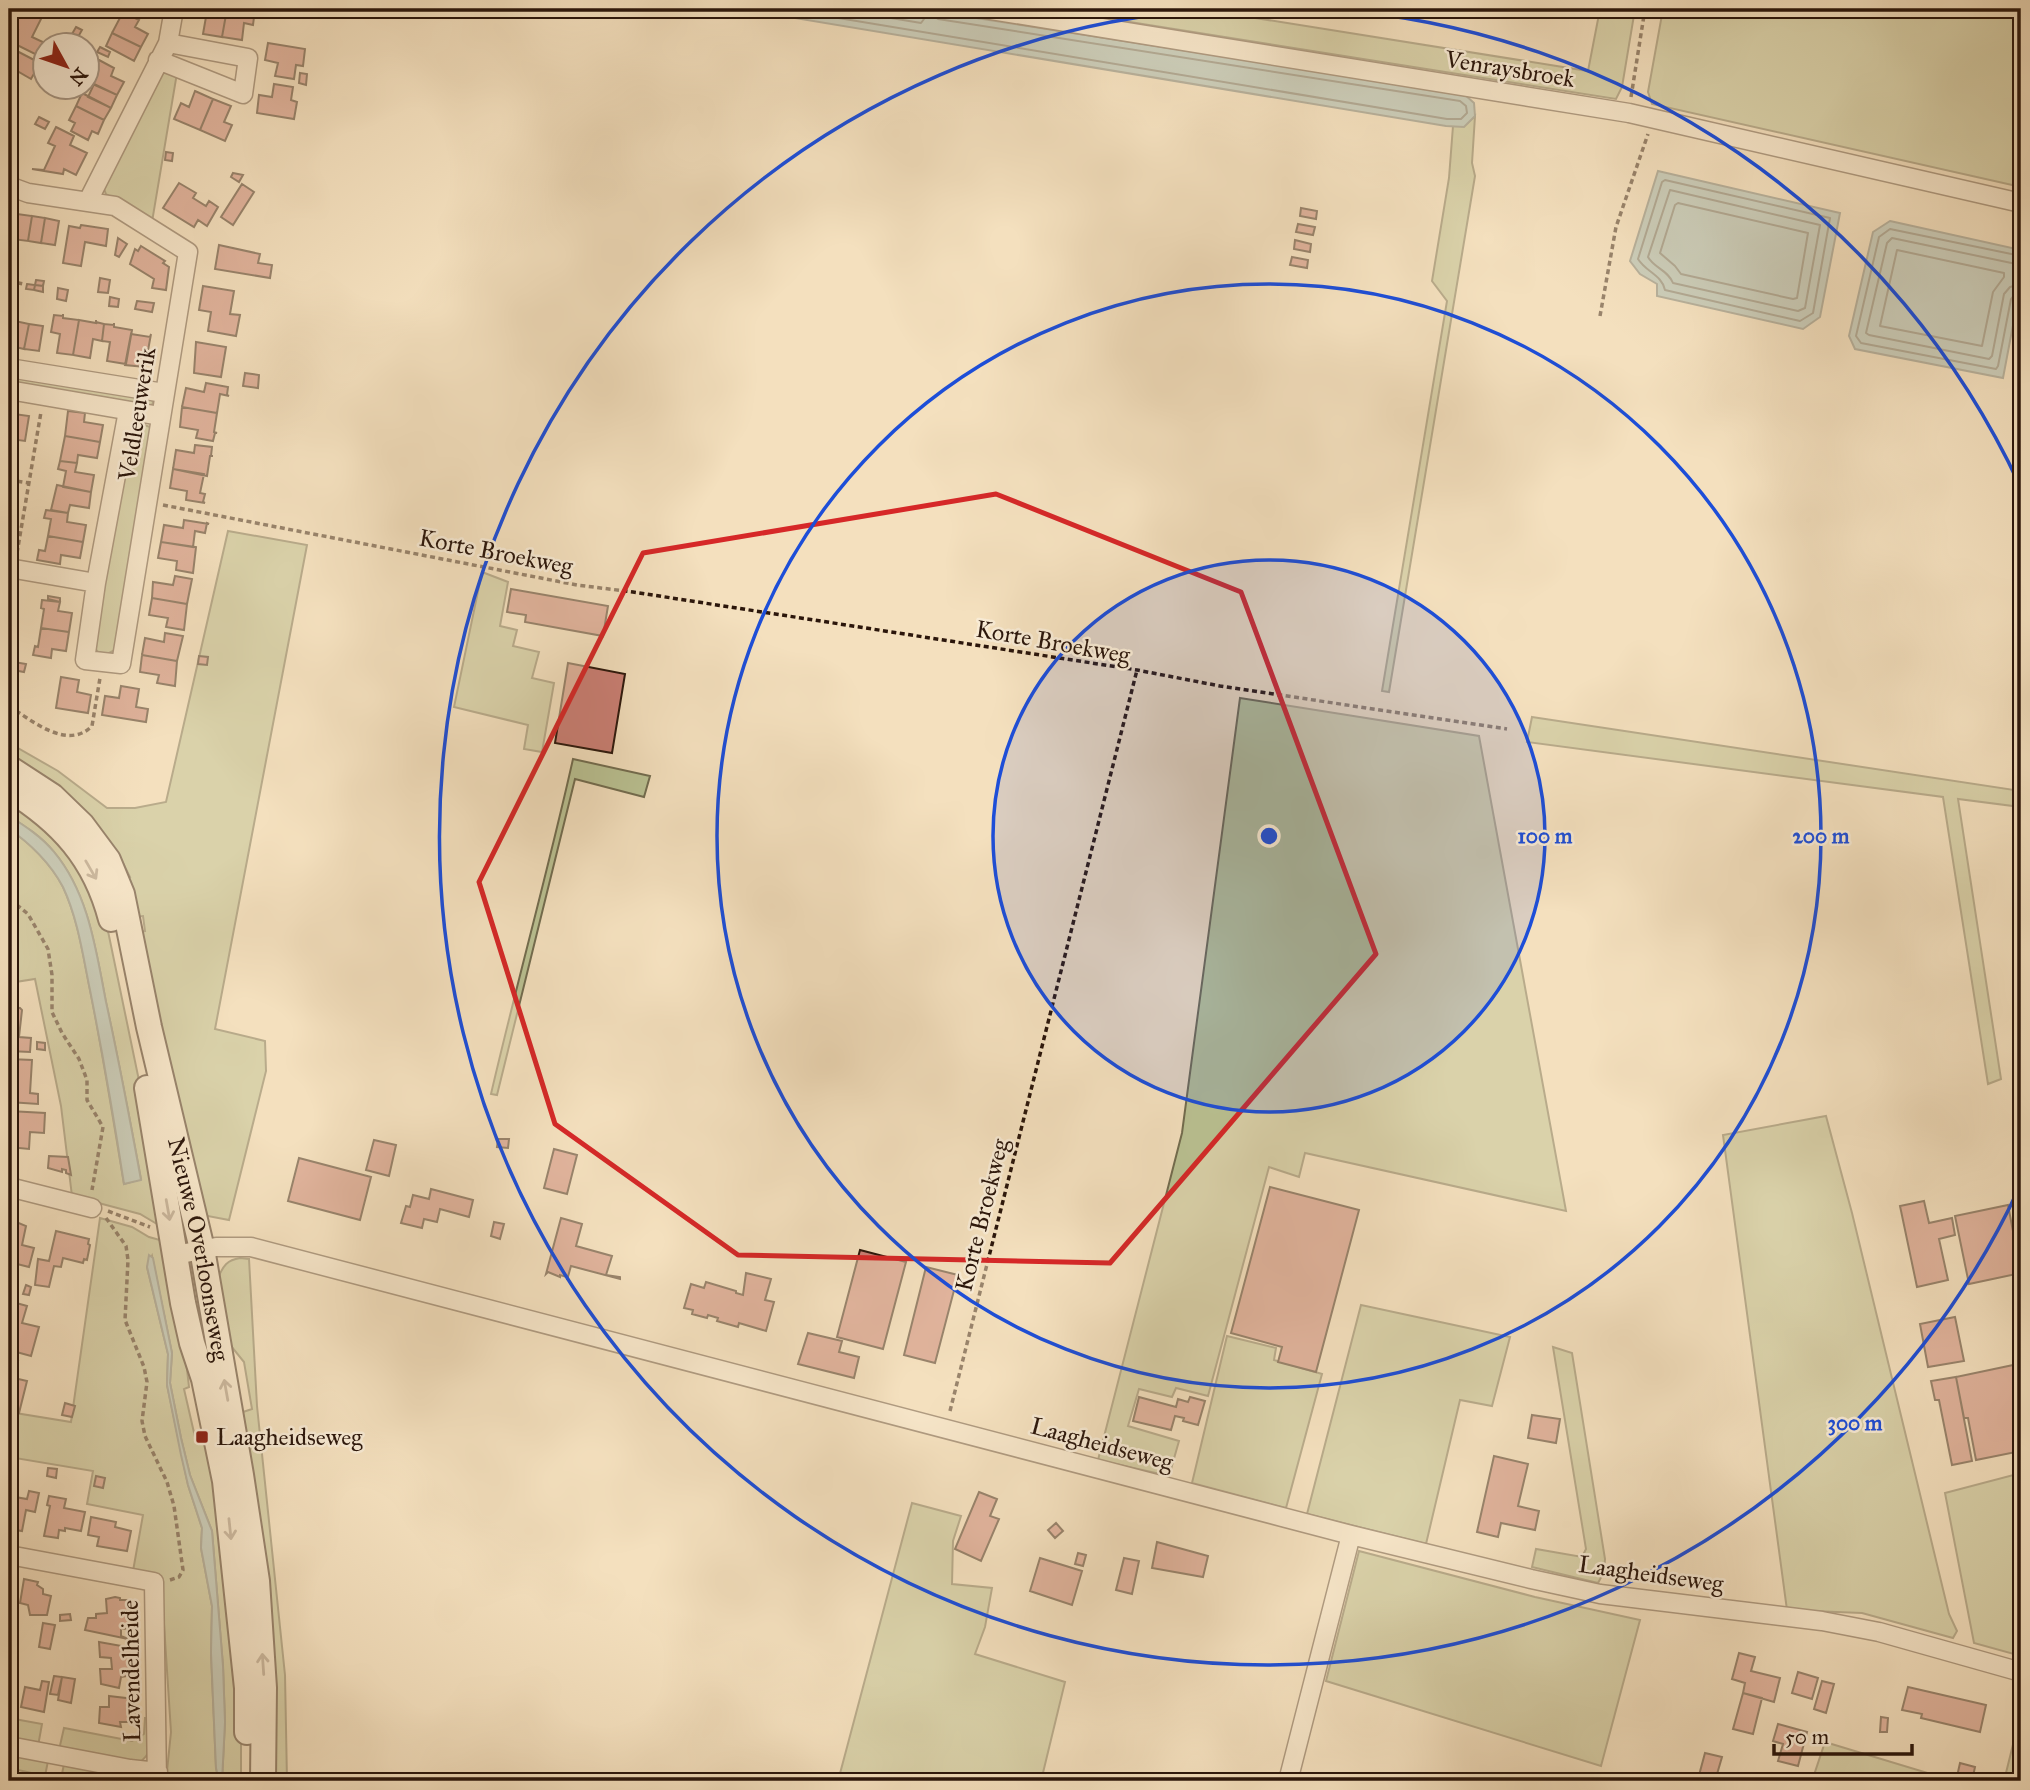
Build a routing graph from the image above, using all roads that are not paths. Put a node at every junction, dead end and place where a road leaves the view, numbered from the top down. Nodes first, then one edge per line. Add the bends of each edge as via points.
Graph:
1 (174, 9) edge
2 (985, 9) edge
3 (168, 43) junction
4 (158, 60) junction
5 (9, 186) edge
6 (88, 201) junction
7 (2021, 203) edge
8 (9, 368) edge
9 (9, 390) edge
10 (164, 393) junction
11 (128, 411) junction
12 (160, 416) junction
13 (11, 569) edge
14 (96, 583) junction
15 (9, 768) edge
16 (9, 789) edge
17 (9, 1187) edge
18 (96, 1209) road end
19 (202, 1249) junction
20 (176, 1255) junction
21 (1351, 1535) junction
22 (9, 1555) edge
23 (2021, 1672) edge
24 (9, 1746) edge
25 (158, 1777) edge
26 (247, 1781) edge
27 (263, 1781) edge
28 (1288, 1781) edge

1 - 3 street
2 - 7 street, Venraysbroek via 1629,113
3 - 4 street
3 - 4 street via 248,58 243,94
4 - 6 street
5 - 6 street, Veldleeuwerik
6 - 10 street, Veldleeuwerik via 115,206 188,252
8 - 10 street
9 - 11 street
10 - 12 street, Veldleeuwerik
11 - 12 street
11 - 14 street, Veldleeuwerik
12 - 14 street, Veldleeuwerik via 121,664 85,660
13 - 14 street
15 - 19 street, Nieuwe Overloonseweg via 52,796 108,860 131,933
16 -> 20 street, Nieuwe Overloonseweg via 40,808 70,837 106,900 150,1100
17 - 18 street
19 - 20 street, Laagheidseweg
19 - 21 street, Laagheidseweg via 251,1247
27 -> 19 street, Nieuwe Overloonseweg via 264,1688 257,1581
20 -> 26 street, Nieuwe Overloonseweg via 225,1481 247,1688
21 - 23 street, Laagheidseweg via 1600,1594 1879,1632
21 - 28 street
22 - 25 street, Lavendelheide via 154,1582
24 - 25 street

